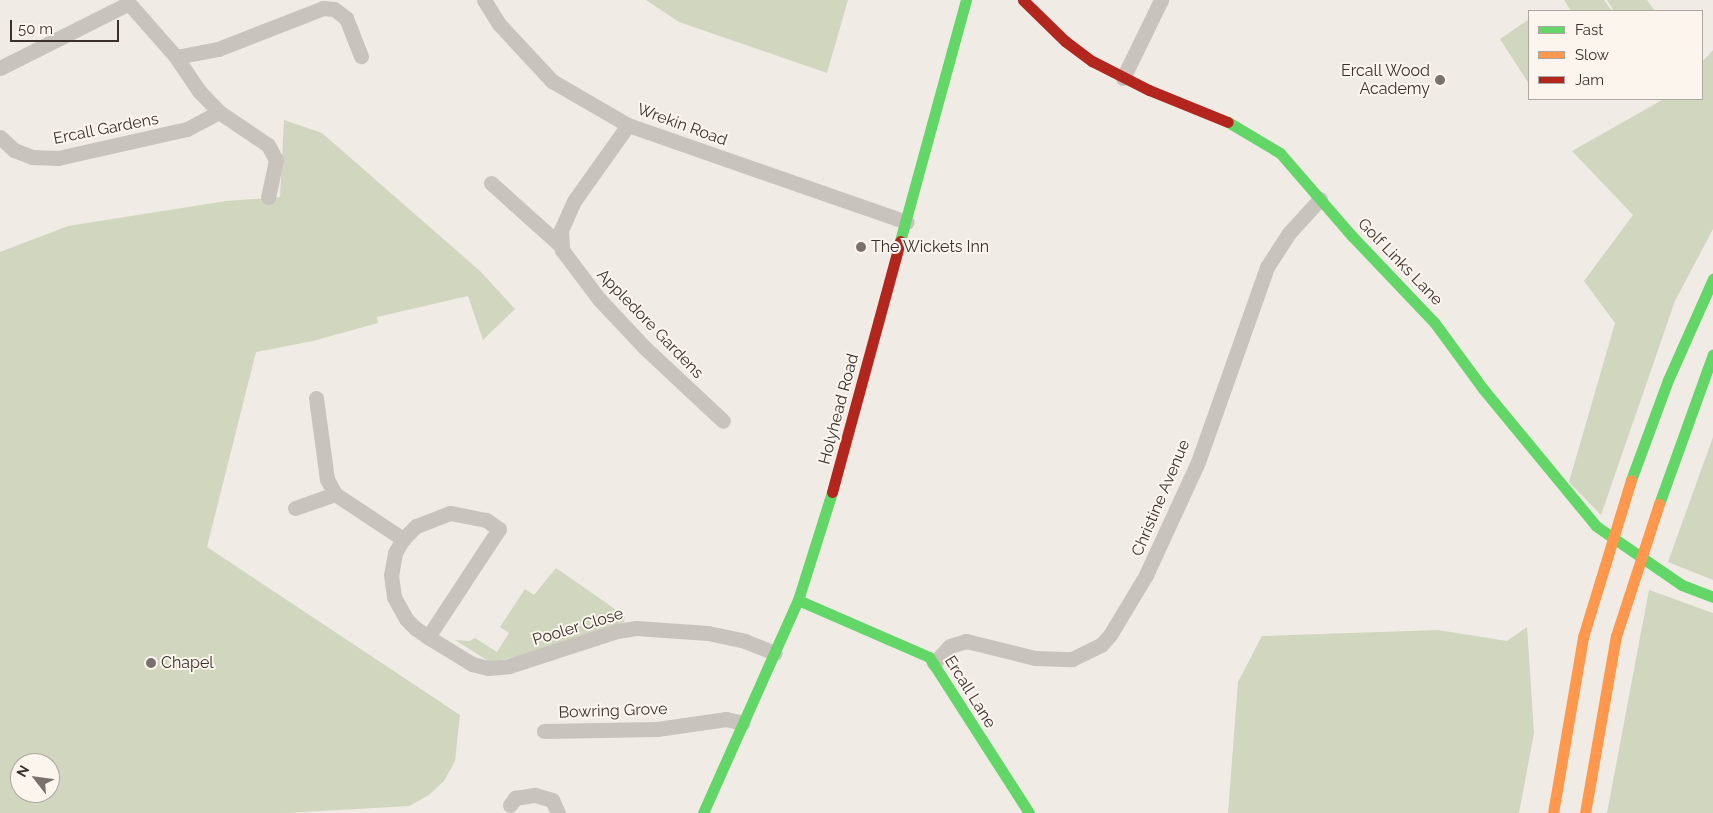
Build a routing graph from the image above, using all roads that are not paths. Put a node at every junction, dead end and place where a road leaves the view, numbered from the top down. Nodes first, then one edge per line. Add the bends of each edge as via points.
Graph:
1 (484, 0) edge
2 (966, 0) edge
3 (1023, 0) edge
4 (1161, 0) edge
5 (128, 1) edge
6 (361, 56) dead end
7 (176, 57) junction
8 (0, 68) edge
9 (1123, 78) junction
10 (219, 112) junction
11 (628, 125) junction
12 (0, 137) edge
13 (491, 183) dead end
14 (268, 197) dead end
15 (1320, 199) junction
16 (907, 222) junction
17 (560, 245) junction
18 (1713, 278) edge
19 (1713, 354) edge
20 (316, 398) dead end
21 (722, 421) dead end
22 (335, 494) junction
23 (295, 508) dead end
24 (403, 539) junction
25 (1713, 597) edge
26 (798, 600) junction
27 (428, 637) junction
28 (774, 653) junction
29 (934, 663) junction
30 (743, 723) junction
31 (544, 730) dead end
32 (510, 805) dead end
33 (558, 813) edge
34 (703, 813) edge
35 (1029, 813) edge
36 (1552, 813) edge
37 (1584, 813) edge

1 - 11 street, Wrekin Road via 499,24 552,81
2 - 16 main road, Holyhead Road
3 - 9 main road, Golf Links Lane via 1071,46
4 - 9 street
5 - 7 street
5 - 8 street
6 - 7 street via 346,18 334,9 323,8 218,48
7 - 10 street via 199,91
9 - 15 main road, Golf Links Lane via 1257,137 1294,167
10 - 12 street, Ercall Gardens via 187,129 58,158 32,157 14,150
10 - 14 street via 268,146 276,160
11 - 16 street, Wrekin Road
11 - 17 street via 574,201 561,230
13 - 17 street, Appledore Gardens
15 - 25 main road, Golf Links Lane via 1434,322 1484,390 1596,526 1682,585
15 - 29 street, Christine Avenue via 1289,234 1267,267 1198,462 1146,575 1110,635 1097,648 1072,659 1047,661 966,641 950,646
16 - 26 main road, Holyhead Road via 836,481
17 - 21 street, Appledore Gardens via 568,261 612,313
18 - 36 main road via 1668,380 1621,506 1583,637
19 - 37 main road via 1651,525 1616,636
20 - 22 street via 327,479
22 - 23 street
22 - 24 street
24 - 27 street, Pooler Close via 395,553 391,575 394,597 406,619
24 - 27 street, Pooler Close via 416,526 450,513 486,520 499,529
26 - 28 main road, Holyhead Road
26 - 29 main road, Ercall Lane via 921,652
27 - 28 street, Pooler Close via 472,664 488,668 509,666 616,631 636,628 708,633 745,641
28 - 30 main road, Holyhead Road
29 - 35 main road, Ercall Lane
30 - 31 street, Bowring Grove via 726,719 657,730
30 - 34 main road, Holyhead Road
32 - 33 street via 515,798 535,795 552,800

